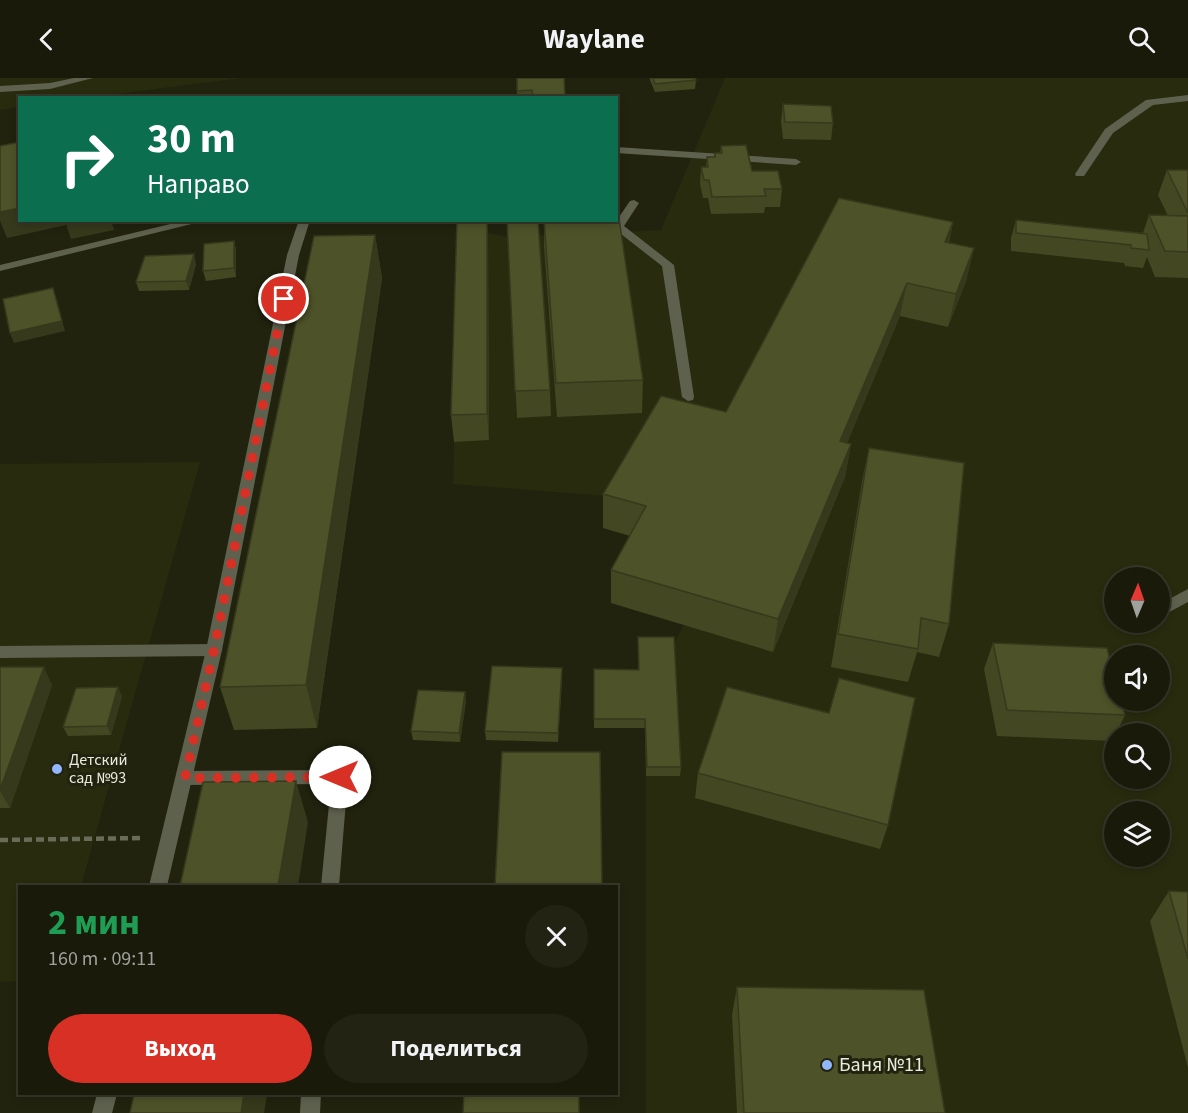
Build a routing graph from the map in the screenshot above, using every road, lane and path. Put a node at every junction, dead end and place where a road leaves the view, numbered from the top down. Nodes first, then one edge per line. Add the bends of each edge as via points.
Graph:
1 (88, 78) edge
2 (0, 89) edge
3 (1188, 98) edge
4 (618, 150) edge
5 (796, 162) dead end
6 (1080, 174) dead end
7 (634, 203) dead end
8 (618, 221) edge
9 (195, 222) edge
10 (304, 222) edge
11 (617, 222) edge
12 (0, 268) edge
13 (688, 397) dead end
14 (1188, 595) edge
15 (1170, 605) edge
16 (214, 650) junction
17 (0, 652) edge
18 (185, 778) junction
19 (171, 837) junction
20 (0, 840) edge
21 (158, 885) edge
22 (330, 885) edge
23 (107, 1095) edge
24 (312, 1095) edge
25 (102, 1113) edge
26 (310, 1113) edge

1 - 2 street via 50,86
3 - 6 street via 1150,102 1108,131
4 - 5 street
7 - 8 street
9 - 12 street
10 - 16 street via 293,255
11 - 13 street via 613,227 668,265
14 - 15 street
16 - 17 street
16 - 18 street
18 - 19 street
18 - 22 street via 340,777
19 - 20 path
19 - 21 street
23 - 25 street
24 - 26 street

